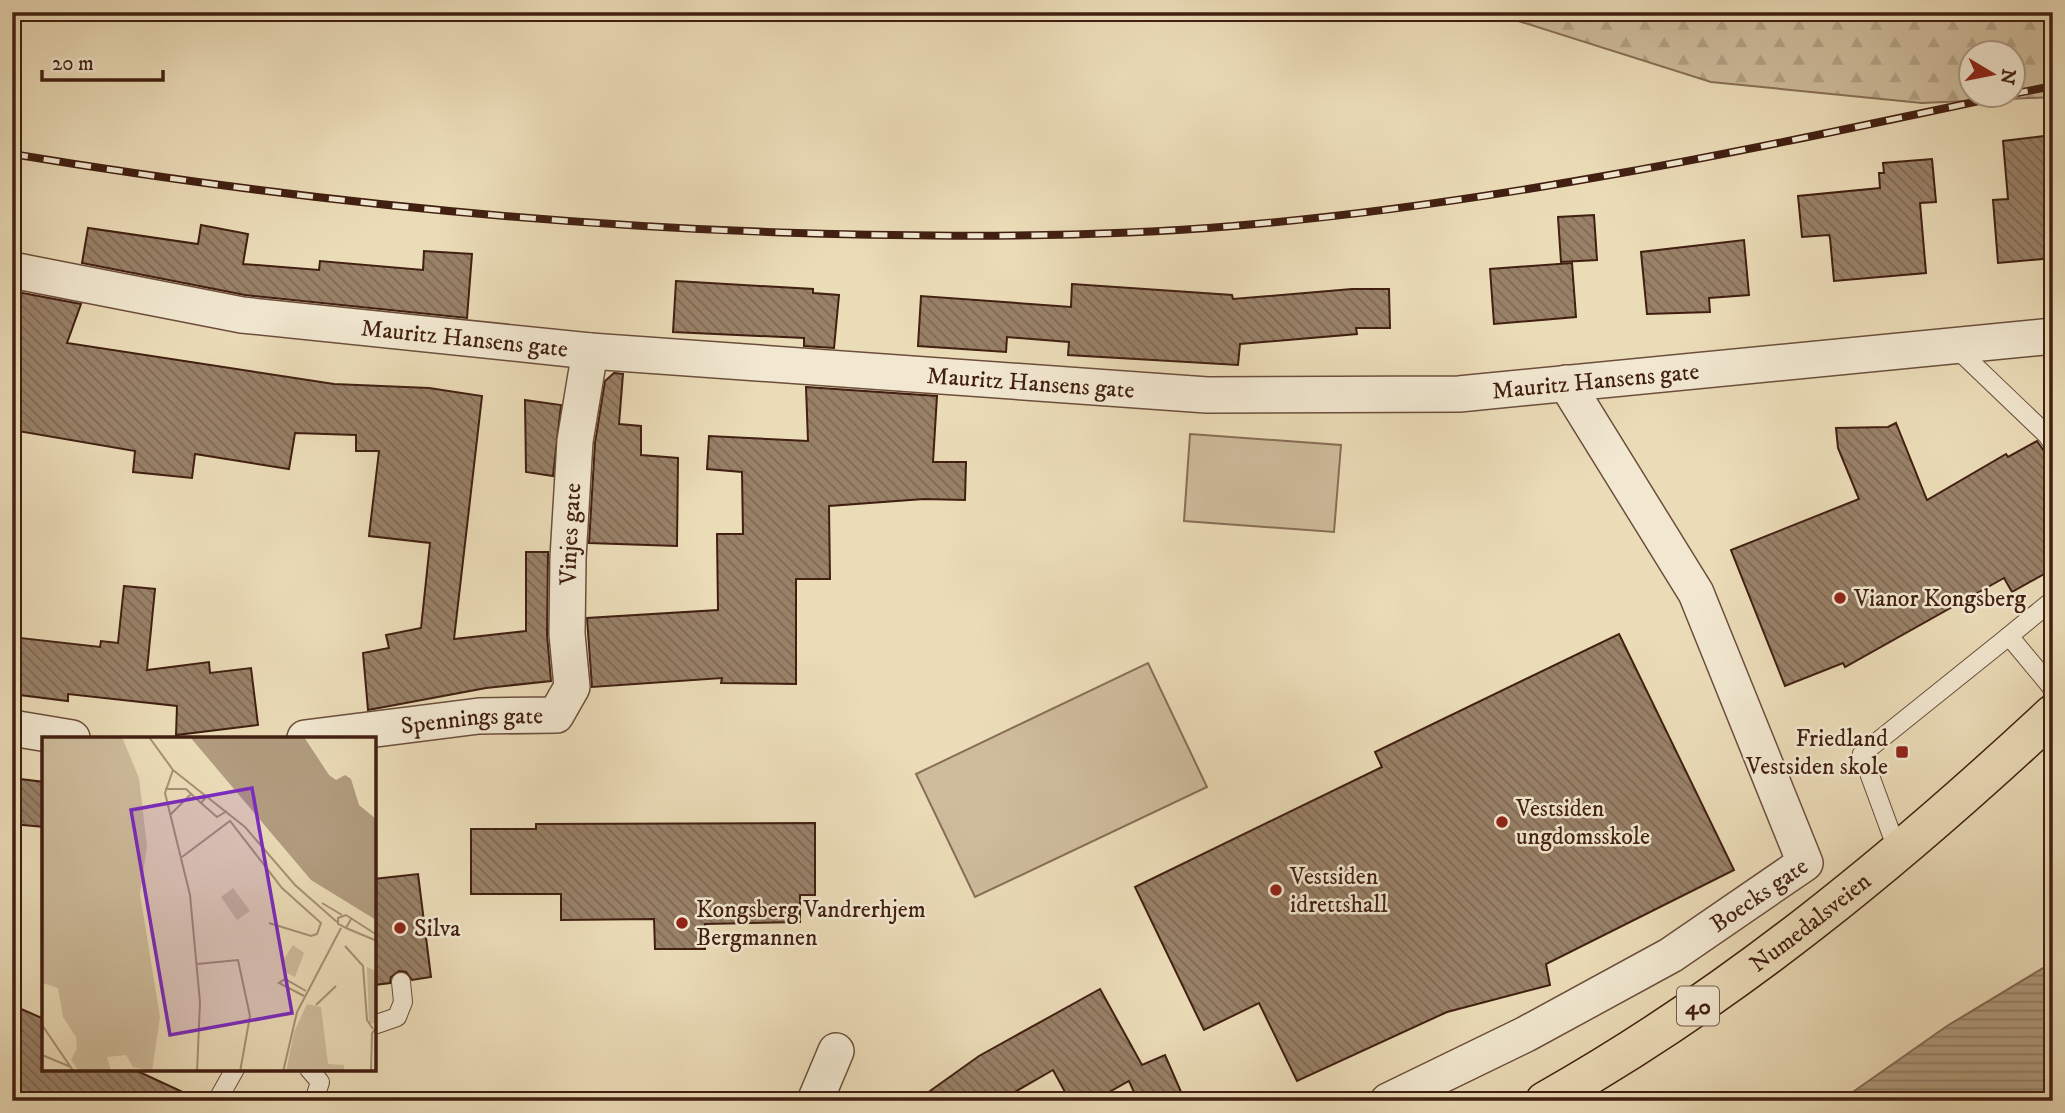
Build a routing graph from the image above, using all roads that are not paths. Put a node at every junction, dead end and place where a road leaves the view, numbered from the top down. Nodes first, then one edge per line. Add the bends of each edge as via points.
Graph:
1 (12, 270) edge
2 (2053, 336) edge
3 (1952, 344) junction
4 (590, 351) junction
5 (1566, 383) junction
6 (2053, 444) edge
7 (2053, 600) edge
8 (2009, 636) junction
9 (2053, 690) edge
10 (2053, 714) edge
11 (556, 715) joint
12 (12, 728) edge
13 (66, 737) edge
14 (313, 737) edge
15 (1898, 852) junction
16 (401, 982) dead end
17 (376, 1024) edge
18 (836, 1051) dead end
19 (234, 1071) edge
20 (311, 1071) edge
21 (217, 1101) edge
22 (314, 1101) edge
23 (815, 1101) edge
24 (1388, 1101) edge
25 (1545, 1101) edge

1 - 4 street, Mauritz Hansens gate via 242,315
2 - 3 street, Mauritz Hansens gate
3 - 5 street, Mauritz Hansens gate
3 - 6 lane
4 - 5 street, Mauritz Hansens gate via 1207,395 1459,394
4 - 11 street, Vinjes gate via 575,441 568,558 572,687
5 - 24 street, Boecks gate via 1696,593 1805,863 1671,955 1526,1034
7 - 8 lane
8 - 9 lane
8 - 15 lane via 1862,754
10 - 15 main road, Numedalsveien / 40
11 - 14 street, Spennings gate via 479,716
12 - 13 street
15 - 25 main road, Numedalsveien / 40 via 1728,986
16 - 17 lane via 403,1002 397,1017
18 - 23 street
19 - 21 lane
20 - 22 lane via 320,1082

